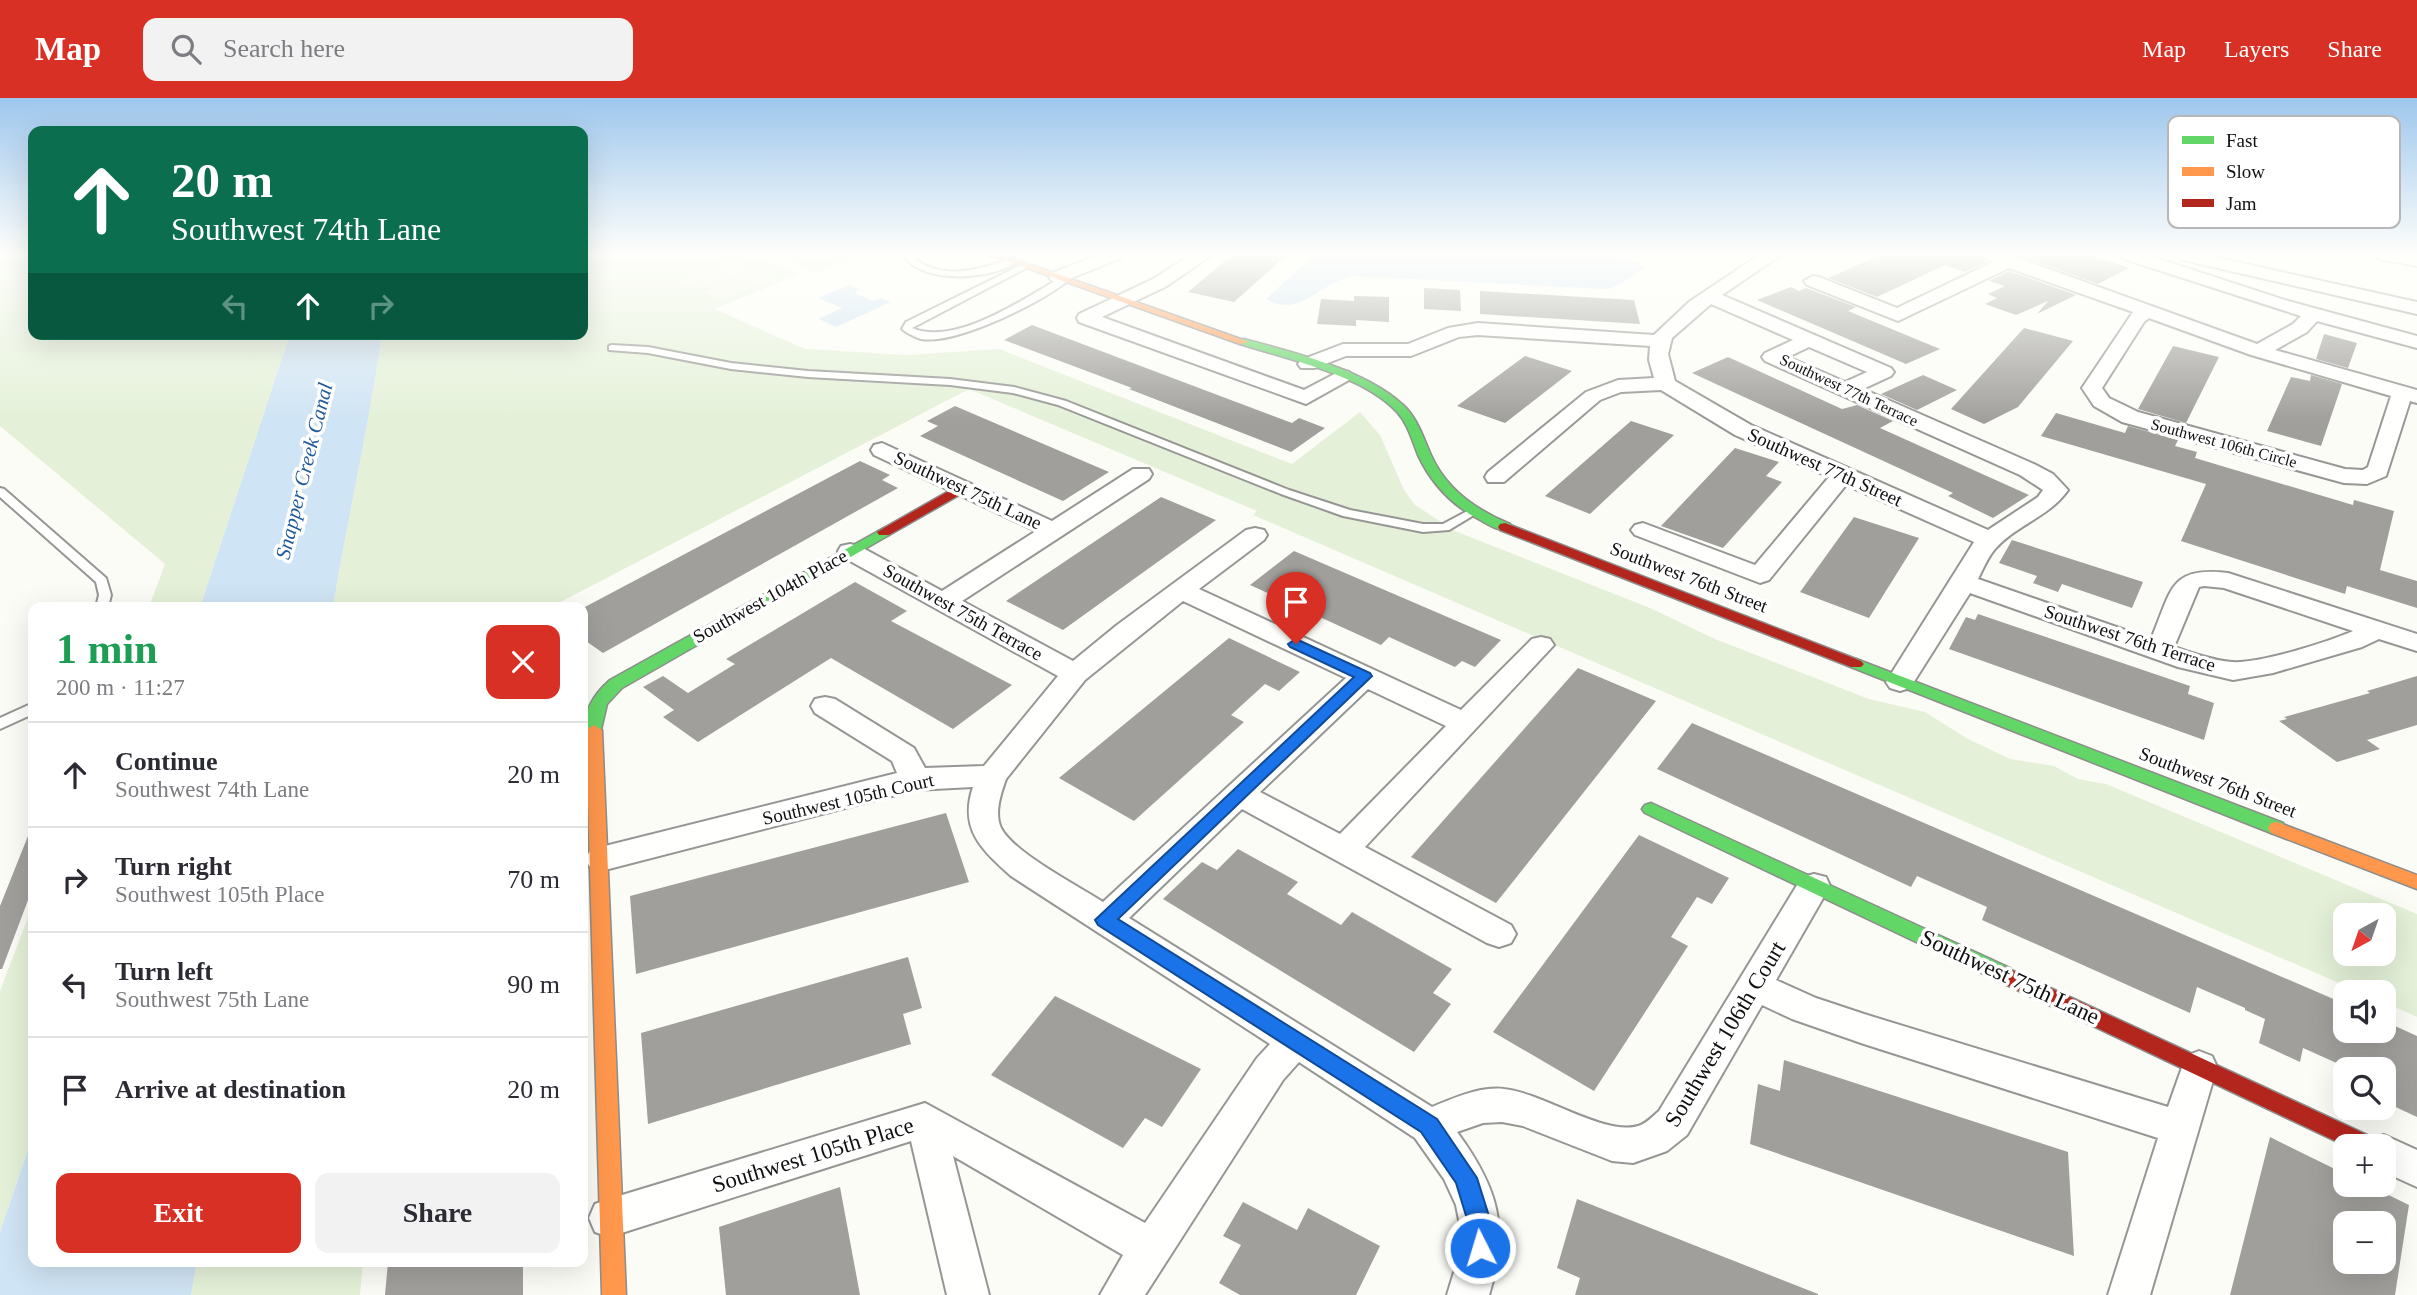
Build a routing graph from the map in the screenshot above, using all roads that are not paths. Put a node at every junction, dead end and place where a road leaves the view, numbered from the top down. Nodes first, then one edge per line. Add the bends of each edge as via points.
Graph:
1 (936, 311) edge
2 (1003, 311) edge
3 (1101, 311) edge
4 (1156, 311) edge
5 (1692, 311) edge
6 (1742, 311) edge
7 (1888, 311) edge
8 (1905, 311) edge
9 (2144, 311) edge
10 (2303, 311) edge
11 (2147, 312) junction
12 (2417, 313) edge
13 (2313, 314) junction
14 (1809, 340) junction
15 (1661, 341) junction
16 (2414, 342) edge
17 (612, 348) dead end
18 (2258, 351) junction
19 (1308, 364) junction
20 (1342, 376) junction
21 (1666, 384) junction
22 (1844, 390) junction
23 (2409, 395) edge
24 (882, 450) dead end
25 (1141, 474) dead end
26 (1842, 475) junction
27 (1496, 477) dead end
28 (962, 487) junction
29 (0, 491) edge
30 (1473, 512) junction
31 (1053, 530) junction
32 (1643, 530) dead end
33 (1255, 535) dead end
34 (1989, 540) junction
35 (850, 551) junction
36 (1964, 582) junction
37 (1181, 590) junction
38 (104, 602) edge
39 (943, 602) junction
40 (2377, 630) junction
41 (2417, 643) edge
42 (1541, 645) dead end
43 (2159, 651) junction
44 (1076, 674) junction
45 (1364, 676) junction
46 (1900, 682) junction
47 (825, 706) dead end
48 (28, 710) edge
49 (0, 723) edge
50 (1464, 723) junction
51 (992, 776) junction
52 (915, 779) junction
53 (1239, 794) junction
54 (1651, 809) dead end
55 (1344, 849) junction
56 (601, 859) junction
57 (2417, 882) edge
58 (1814, 886) junction
59 (1105, 920) junction
60 (1499, 934) dead end
61 (1756, 986) junction
62 (1296, 1040) junction
63 (2199, 1067) junction
64 (925, 1120) junction
65 (1429, 1126) junction
66 (2178, 1127) junction
67 (2342, 1134) edge
68 (2396, 1159) edge
69 (2417, 1169) edge
70 (609, 1218) junction
71 (1151, 1249) junction
72 (614, 1295) edge
73 (968, 1295) edge
74 (1121, 1295) edge
75 (1468, 1295) edge
76 (2129, 1295) edge

1 - 2 lane via 907,329 929,336 954,334
3 - 20 street via 1086,318 1306,398
4 - 19 street, Southwest 76th Street
5 - 15 street via 1665,332
6 - 14 street, Southwest 77th Terrace
7 - 8 street via 1898,315
9 - 11 street
10 - 13 street
11 - 18 street
11 - 23 street, Southwest 106th Circle via 2137,318 2092,388 2109,408 2130,417 2344,476 2367,477 2378,471
12 - 16 street
13 - 16 street
13 - 18 street via 2300,328
14 - 22 street, Southwest 77th Terrace via 1773,357
14 - 22 street via 1884,372
15 - 19 street via 1478,329 1455,332 1411,350 1343,350
15 - 21 street via 1658,359
17 - 30 lane via 660,351 731,366 1014,390 1062,403 1347,513 1423,528 1445,527
18 - 23 street
19 - 20 street, Southwest 76th Street
20 - 30 street, Southwest 76th Street via 1398,406 1409,419 1435,475
21 - 26 street, Southwest 77th Street via 1743,430
21 - 27 street via 1618,386 1593,396
22 - 34 street, Southwest 77th Terrace via 2053,485 2056,490 2051,498
24 - 28 street, Southwest 75th Lane
25 - 31 street
26 - 32 street via 1760,575
26 - 34 street, Southwest 77th Street
28 - 31 street, Southwest 75th Lane
28 - 35 street, Southwest 104th Place
29 - 38 lane via 102,581
30 - 46 street, Southwest 76th Street
31 - 39 street
33 - 37 street
34 - 36 street via 1973,560
35 - 39 street, Southwest 75th Terrace
35 - 56 street, Southwest 104th Place via 612,686 599,701 593,718
36 - 43 street, Southwest 76th Terrace
36 - 46 street
37 - 44 street
37 - 45 street
39 - 44 street, Southwest 75th Terrace
40 - 41 street
40 - 43 street, Southwest 76th Terrace via 2249,670 2213,668
40 - 43 street via 2239,584 2204,578 2187,586
42 - 50 street
44 - 51 street
45 - 50 street
45 - 53 street
46 - 57 street, Southwest 76th Street
47 - 52 street via 904,755
48 - 49 lane
50 - 55 street
51 - 52 street, Southwest 105th Court
51 - 59 street via 981,809 996,843 1022,867
52 - 56 street, Southwest 105th Court
53 - 55 street
53 - 59 street
54 - 58 street, Southwest 75th Lane
55 - 60 street
56 - 70 street
58 - 61 street, Southwest 106th Court
58 - 63 street, Southwest 75th Lane
59 - 62 street
61 - 65 street, Southwest 106th Court via 1673,1124 1652,1142 1633,1146 1600,1141 1504,1105 1468,1111
61 - 66 street via 1850,1025
62 - 65 street
62 - 71 street via 1270,1069
63 - 66 street
63 - 67 street, Southwest 75th Lane
64 - 70 street, Southwest 105th Place
64 - 71 street
64 - 73 street, Southwest 105th Place
65 - 75 street via 1466,1178 1482,1232 1479,1263
66 - 76 street
68 - 69 street
70 - 72 street
71 - 74 street

